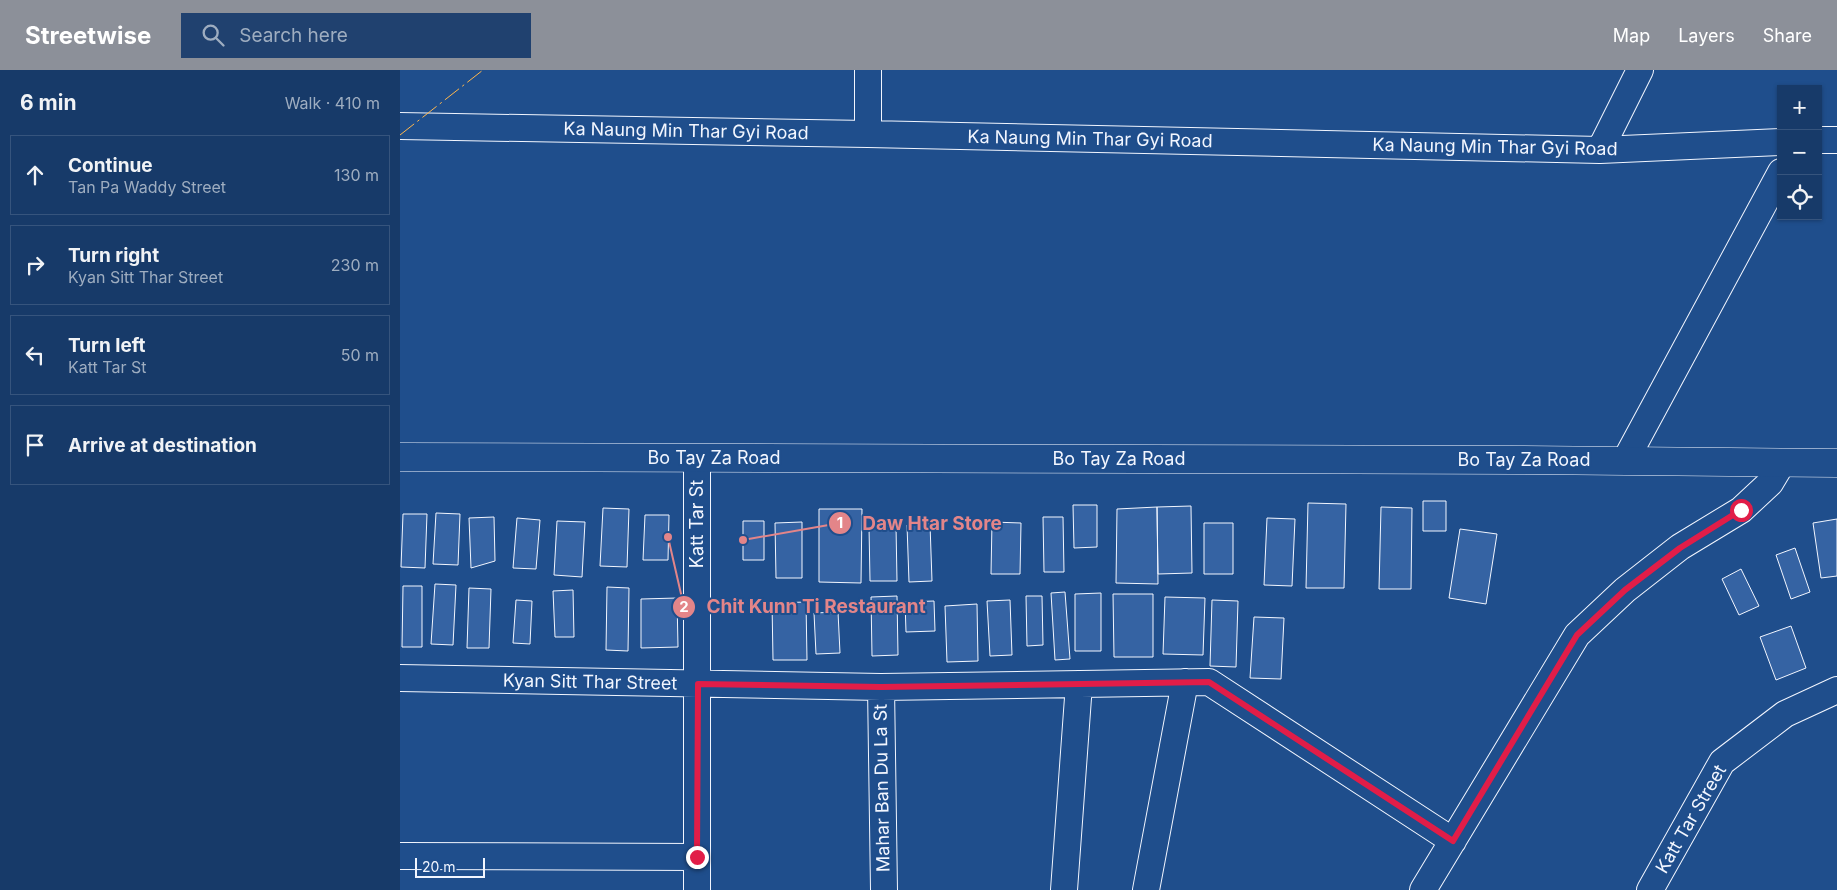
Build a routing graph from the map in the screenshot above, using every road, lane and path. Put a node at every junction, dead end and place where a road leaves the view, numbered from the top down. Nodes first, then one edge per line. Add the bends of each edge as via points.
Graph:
1 (868, 70) edge
2 (1640, 70) edge
3 (400, 126) edge
4 (868, 134) junction
5 (1822, 140) edge
6 (1837, 140) edge
7 (1777, 142) edge
8 (1600, 150) junction
9 (1779, 175) edge
10 (400, 457) edge
11 (697, 459) junction
12 (1624, 460) junction
13 (1782, 463) junction
14 (1837, 463) edge
15 (400, 678) edge
16 (1185, 682) junction
17 (698, 684) junction
18 (1079, 684) junction
19 (881, 687) junction
20 (1837, 690) edge
21 (1453, 841) junction
22 (400, 856) edge
23 (697, 857) junction
24 (697, 890) edge
25 (884, 890) edge
26 (1064, 890) edge
27 (1146, 890) edge
28 (1424, 890) edge
29 (1650, 890) edge

1 - 4 street
2 - 8 street
3 - 4 street, Ka Naung Min Thar Gyi Road
4 - 8 street, Ka Naung Min Thar Gyi Road
5 - 6 street
7 - 8 street, Ka Naung Min Thar Gyi Road
9 - 12 street
10 - 11 main road, Bo Tay Za Road
11 - 12 main road, Bo Tay Za Road
11 - 17 street, Katt Tar St
12 - 13 main road, Bo Tay Za Road
13 - 14 main road, Bo Tay Za Road
13 - 21 street via 1770,483 1741,510 1680,548 1625,590 1577,635
15 - 17 street, Kyan Sitt Thar Street
16 - 18 street, Kyan Sitt Thar Street
16 - 21 street, Kyan Sitt Thar Street via 1209,682
16 - 27 street
17 - 19 street, Kyan Sitt Thar Street
17 - 23 street, Katt Tar St
18 - 19 street, Kyan Sitt Thar Street
18 - 26 street
19 - 25 street, Mahar Ban Du La St
20 - 29 street, Katt Tar Street via 1785,714 1722,762
21 - 28 street
22 - 23 street
23 - 24 street, Katt Tar St

